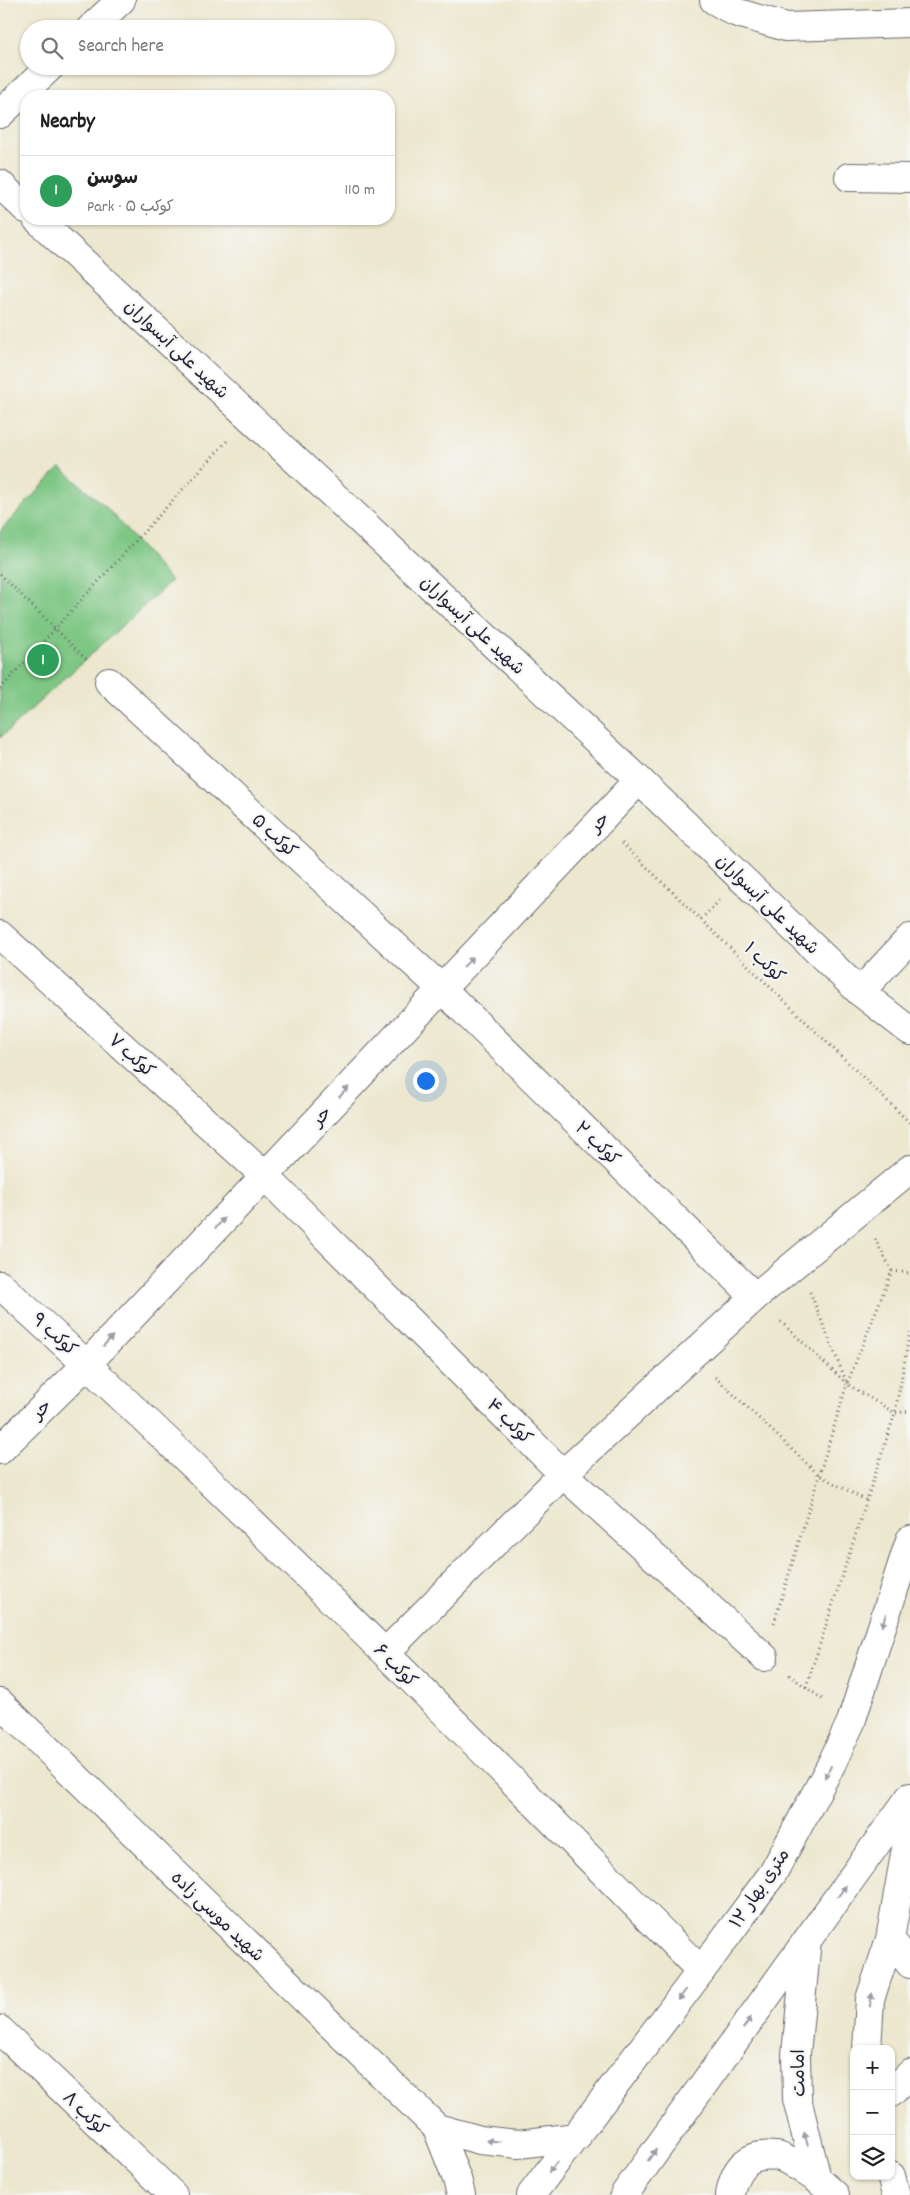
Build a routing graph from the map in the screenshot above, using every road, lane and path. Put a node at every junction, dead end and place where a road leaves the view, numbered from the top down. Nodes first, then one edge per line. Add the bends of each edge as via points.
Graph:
1 (121, 0) edge
2 (714, 0) edge
3 (100, 20) edge
4 (910, 23) edge
5 (41, 75) edge
6 (26, 90) edge
7 (20, 95) edge
8 (0, 114) edge
9 (849, 177) dead end
10 (910, 178) edge
11 (0, 184) edge
12 (20, 203) edge
13 (43, 225) edge
14 (249, 416) junction
15 (0, 574) edge
16 (55, 628) junction
17 (109, 682) joint
18 (0, 689) edge
19 (639, 780) junction
20 (600, 821) junction
21 (0, 935) edge
22 (910, 938) edge
23 (442, 989) junction
24 (860, 992) junction
25 (910, 1031) edge
26 (910, 1123) edge
27 (910, 1169) edge
28 (265, 1176) junction
29 (860, 1210) junction
30 (798, 1261) junction
31 (892, 1271) junction
32 (910, 1273) edge
33 (0, 1284) edge
34 (755, 1297) junction
35 (910, 1332) edge
36 (692, 1355) junction
37 (87, 1364) junction
38 (847, 1384) junction
39 (910, 1411) edge
40 (895, 1413) junction
41 (0, 1450) edge
42 (563, 1474) junction
43 (819, 1475) junction
44 (866, 1501) junction
45 (910, 1540) edge
46 (903, 1579) edge
47 (385, 1653) junction
48 (764, 1657) junction
49 (806, 1687) junction
50 (0, 1703) edge
51 (851, 1722) junction
52 (910, 1797) edge
53 (910, 1826) edge
54 (890, 1939) junction
55 (807, 1940) junction
56 (910, 1964) edge
57 (701, 1971) junction
58 (0, 2030) edge
59 (867, 2045) edge
60 (910, 2074) edge
61 (894, 2090) edge
62 (437, 2128) junction
63 (577, 2137) junction
64 (892, 2180) edge
65 (826, 2187) edge
66 (173, 2195) edge
67 (461, 2195) edge
68 (531, 2195) edge
69 (624, 2195) edge
70 (730, 2195) edge
71 (896, 2195) edge

1 - 3 street
2 - 4 street via 735,12 786,27
5 - 6 street
7 - 8 street
9 - 10 street
11 - 12 street
13 - 14 street, شهید علی آبسواران
14 - 16 path
14 - 19 street, شهید علی آبسواران
15 - 16 path
16 - 17 path
16 - 18 path
17 - 23 street, کوکب ۵
19 - 20 street, حر
19 - 24 street, شهید علی آبسواران
23 -> 20 street, حر
20 - 26 path, کوکب ۱
21 - 28 street, کوکب ۷
22 - 24 street
28 -> 23 street, حر
23 - 34 street, کوکب ۲
24 - 25 street, شهید علی آبسواران
27 - 29 street
37 -> 28 street, حر
28 - 42 street, کوکب ۴
29 - 30 street
29 - 31 path
30 - 34 street
30 - 38 path
31 - 32 path
31 - 38 path
33 - 37 street, کوکب ۹
34 - 36 street
34 - 38 path
35 - 40 path
36 - 42 street
36 - 43 path
37 - 41 street, حر
37 - 47 street, کوکب ۶
38 - 40 path
38 - 43 path
39 - 40 path
40 - 44 path
42 - 47 street
42 - 48 street, کوکب ۴
43 - 44 path
43 - 48 path
44 - 49 path
45 - 46 street, ۱۲ متری بهار
46 -> 51 street, ۱۲ متری بهار
47 - 57 street, کوکب ۶
48 - 49 path
49 - 51 path
50 - 62 street, شهید موسی زاده
51 -> 57 street, ۱۲ متری بهار via 773,1872
55 -> 52 street
53 - 54 street
54 - 56 street
59 -> 54 street via 870,1999
65 -> 55 street, امامت via 797,2099 796,2054
69 -> 55 street
57 -> 63 street, ۱۲ متری بهار
58 - 66 street, کوکب ۸
60 - 61 street
63 -> 62 street, شهید موسی زاده via 518,2144 480,2140
62 - 67 street, شهید موسی زاده
63 -> 68 street, ۱۲ متری بهار
64 - 71 street
65 - 70 street via 778,2156 754,2158 742,2164 732,2180

